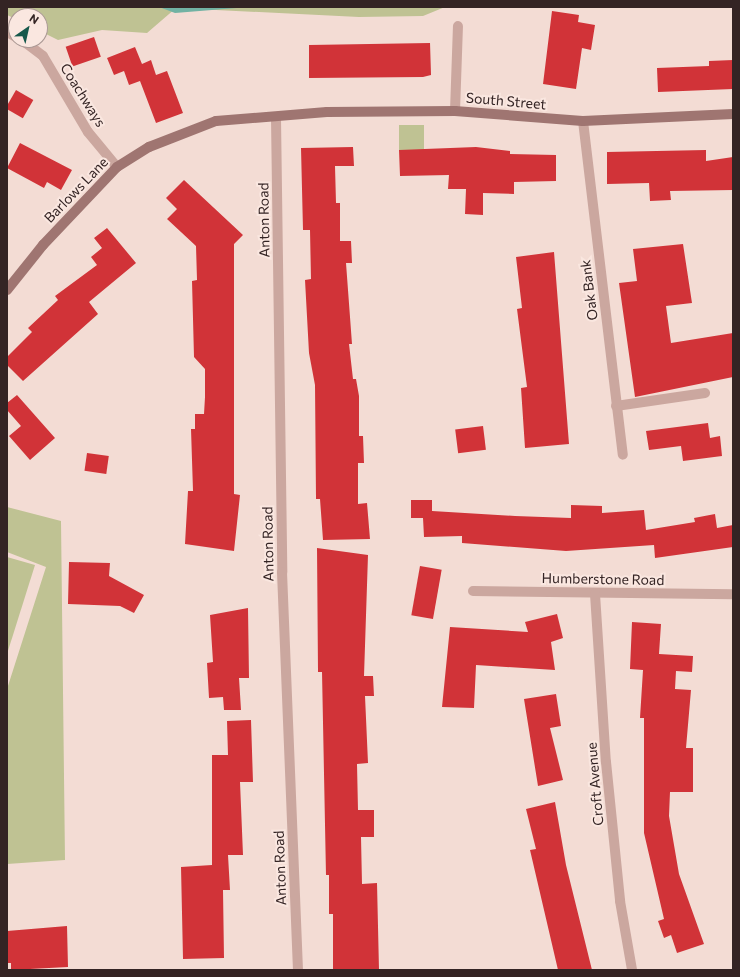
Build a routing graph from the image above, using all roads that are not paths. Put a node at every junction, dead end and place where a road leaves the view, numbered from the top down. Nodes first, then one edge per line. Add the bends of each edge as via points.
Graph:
1 (458, 26) dead end
2 (32, 48) edge
3 (455, 111) junction
4 (733, 114) edge
5 (276, 118) junction
6 (583, 121) junction
7 (117, 167) junction
8 (9, 286) edge
9 (705, 393) dead end
10 (616, 406) junction
11 (623, 454) dead end
12 (473, 591) dead end
13 (595, 594) junction
14 (733, 594) edge
15 (298, 970) edge
16 (632, 970) edge

1 - 3 street
2 - 7 street, Coachways via 43,56 88,132
3 - 5 street, South Street via 327,112
3 - 6 street, South Street
4 - 6 street, South Street
5 - 7 street, Barlows Lane via 216,121 149,147
5 - 15 street, Anton Road via 282,572
6 - 10 street, Oak Bank
7 - 8 street, Barlows Lane via 53,234
9 - 10 street
10 - 11 street, Oak Bank
12 - 13 street, Humberstone Road
13 - 14 street, Humberstone Road
13 - 16 street, Croft Avenue via 607,770 620,901

